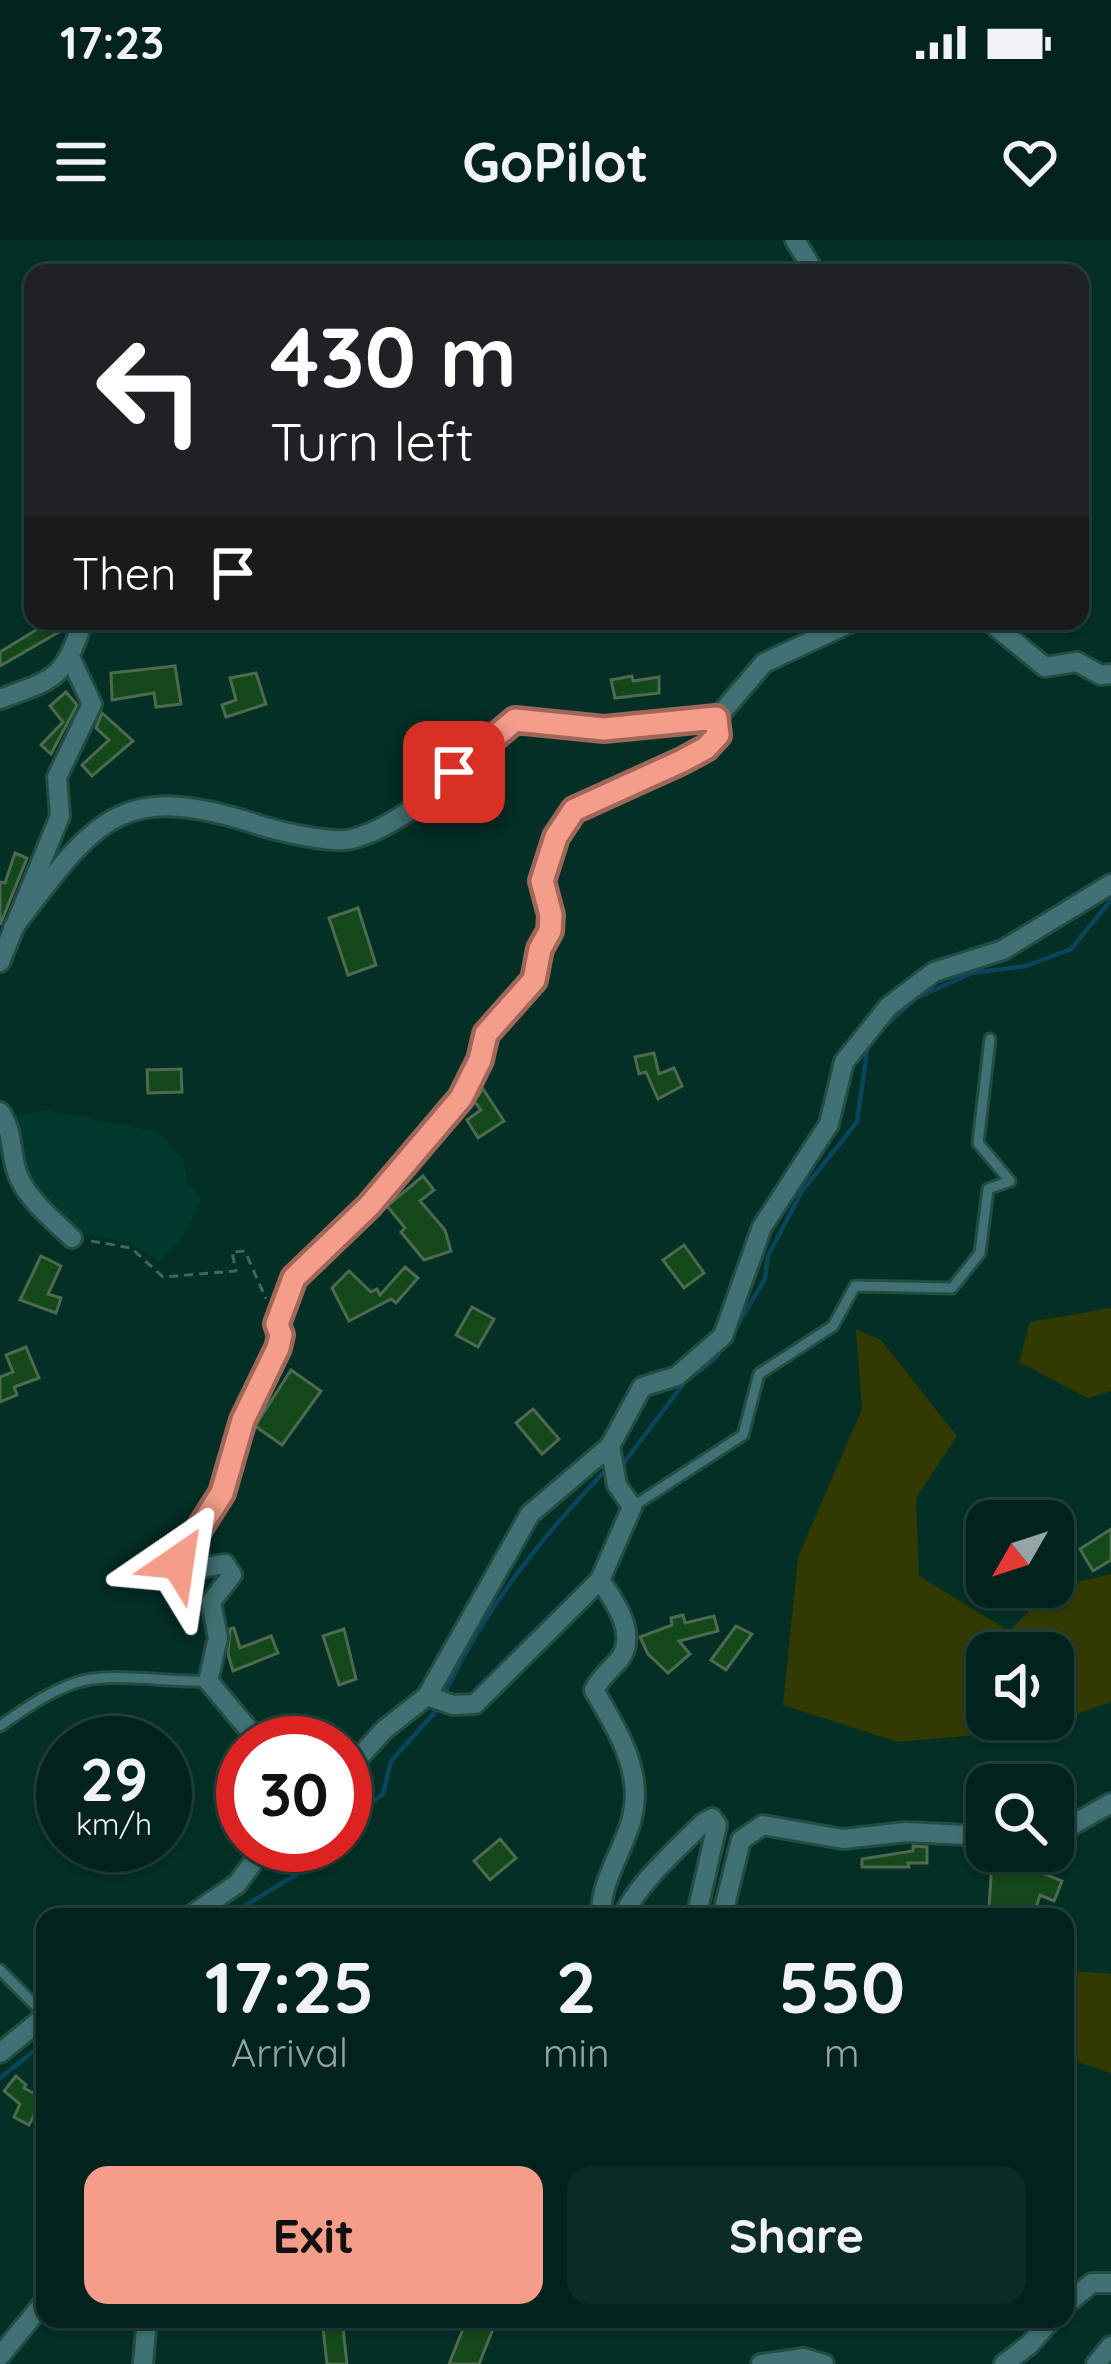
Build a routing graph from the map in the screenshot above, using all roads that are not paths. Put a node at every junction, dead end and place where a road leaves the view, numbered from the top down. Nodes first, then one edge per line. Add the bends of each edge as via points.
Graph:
1 (80, 630) edge
2 (835, 630) edge
3 (999, 630) edge
4 (70, 658) junction
5 (1111, 674) edge
6 (0, 699) edge
7 (716, 718) junction
8 (1111, 884) edge
9 (13, 928) junction
10 (0, 962) edge
11 (990, 1039) dead end
12 (0, 1112) edge
13 (72, 1238) road end
14 (610, 1446) junction
15 (632, 1507) junction
16 (600, 1580) junction
17 (208, 1681) junction
18 (427, 1696) junction
19 (237, 1716) edge
20 (0, 1726) edge
21 (372, 1743) edge
22 (1111, 1803) edge
23 (1074, 1823) edge
24 (966, 1835) edge
25 (245, 1872) edge
26 (202, 1908) edge
27 (602, 1908) edge
28 (629, 1908) edge
29 (698, 1908) edge
30 (724, 1908) edge
31 (0, 1970) edge
32 (36, 2006) edge
33 (36, 2023) edge
34 (0, 2053) edge
35 (1111, 2283) edge
36 (1074, 2297) edge
37 (36, 2312) edge
38 (145, 2328) edge
39 (1044, 2328) edge
40 (1111, 2346) edge
41 (0, 2356) edge
42 (143, 2364) edge
43 (761, 2364) edge
44 (824, 2364) edge
45 (1004, 2364) edge
46 (1096, 2364) edge

1 - 4 street
2 - 7 street via 764,663
3 - 5 street via 1045,667 1077,662
4 - 6 street via 50,681
4 - 9 street via 92,704 57,777 60,816
7 - 9 street via 604,729 515,720 394,823 348,841 278,831 205,807 155,805 111,818 71,850
7 - 17 street via 718,735 706,748 574,810 542,881 550,931 534,980 486,1034 461,1098 369,1206 294,1278 277,1324 278,1348 243,1420 222,1493 178,1562 187,1570 225,1564 232,1575 211,1602 218,1637
8 - 14 street via 1003,950 934,972 889,1006 844,1062 829,1124 762,1227 723,1336 677,1376 642,1387
9 - 10 street
11 - 15 lane via 978,1143 1010,1181 988,1189 980,1253 952,1288 855,1286 833,1326 759,1374 743,1435
12 - 13 street via 10,1126 16,1173
14 - 15 street via 616,1484
14 - 18 street via 530,1514
15 - 16 street
16 - 18 street via 475,1704
16 - 27 street via 626,1631 624,1655 594,1690 628,1756 634,1807
17 - 19 street
17 - 20 lane via 76,1682
18 - 21 street
22 - 23 street
24 - 30 street via 843,1839 763,1825 742,1840
25 - 26 street
28 - 29 street via 712,1818
31 - 32 lane
33 - 34 street
35 - 36 street via 1092,2282
37 - 41 street
38 - 42 street
39 - 45 street
40 - 46 street
43 - 44 street

